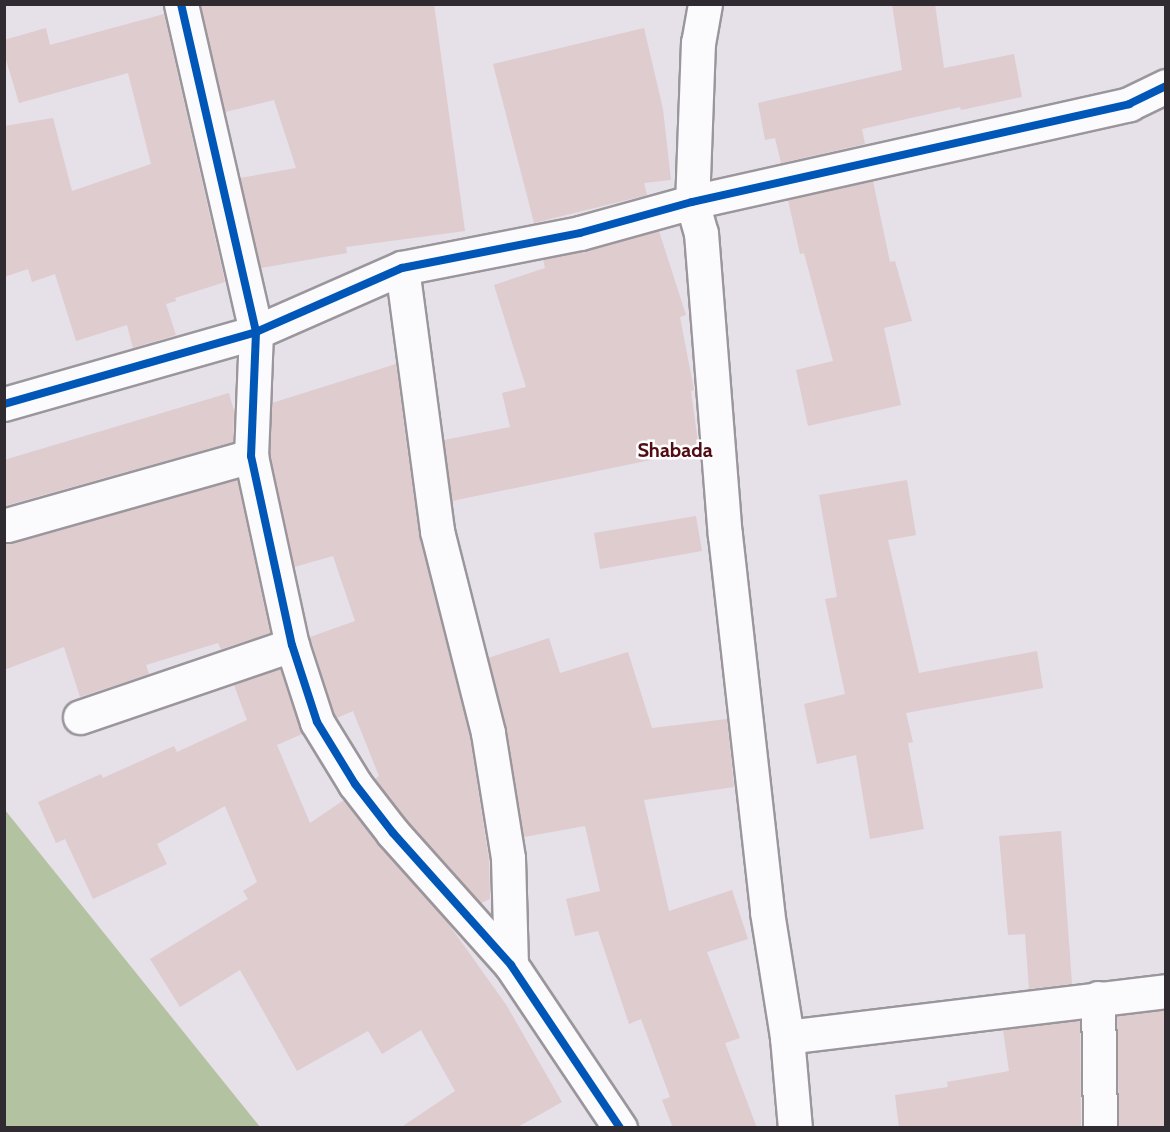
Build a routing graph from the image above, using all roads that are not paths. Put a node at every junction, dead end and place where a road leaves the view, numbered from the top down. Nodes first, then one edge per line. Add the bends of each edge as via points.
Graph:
1 (181, 4) edge
2 (705, 4) edge
3 (1166, 86) edge
4 (692, 201) junction
5 (402, 268) junction
6 (256, 332) junction
7 (4, 404) edge
8 (251, 456) junction
9 (8, 525) dead end
10 (292, 645) junction
11 (80, 717) dead end
12 (510, 965) junction
13 (1166, 991) edge
14 (1098, 998) junction
15 (787, 1037) junction
16 (620, 1128) edge
17 (795, 1128) edge
18 (1100, 1128) edge

1 - 6 street
2 - 4 street via 699,42
3 - 4 street via 1129,104
4 - 5 street via 580,233
4 - 15 street via 701,234 725,535 764,888
5 - 6 street
5 - 12 street via 437,531 488,733 508,858
6 - 7 street
6 - 8 street
8 - 9 street
8 - 10 street
10 - 11 street
10 - 12 street via 317,723 354,784
12 - 16 street
13 - 14 street
14 - 15 street
14 - 18 street
15 - 17 street

